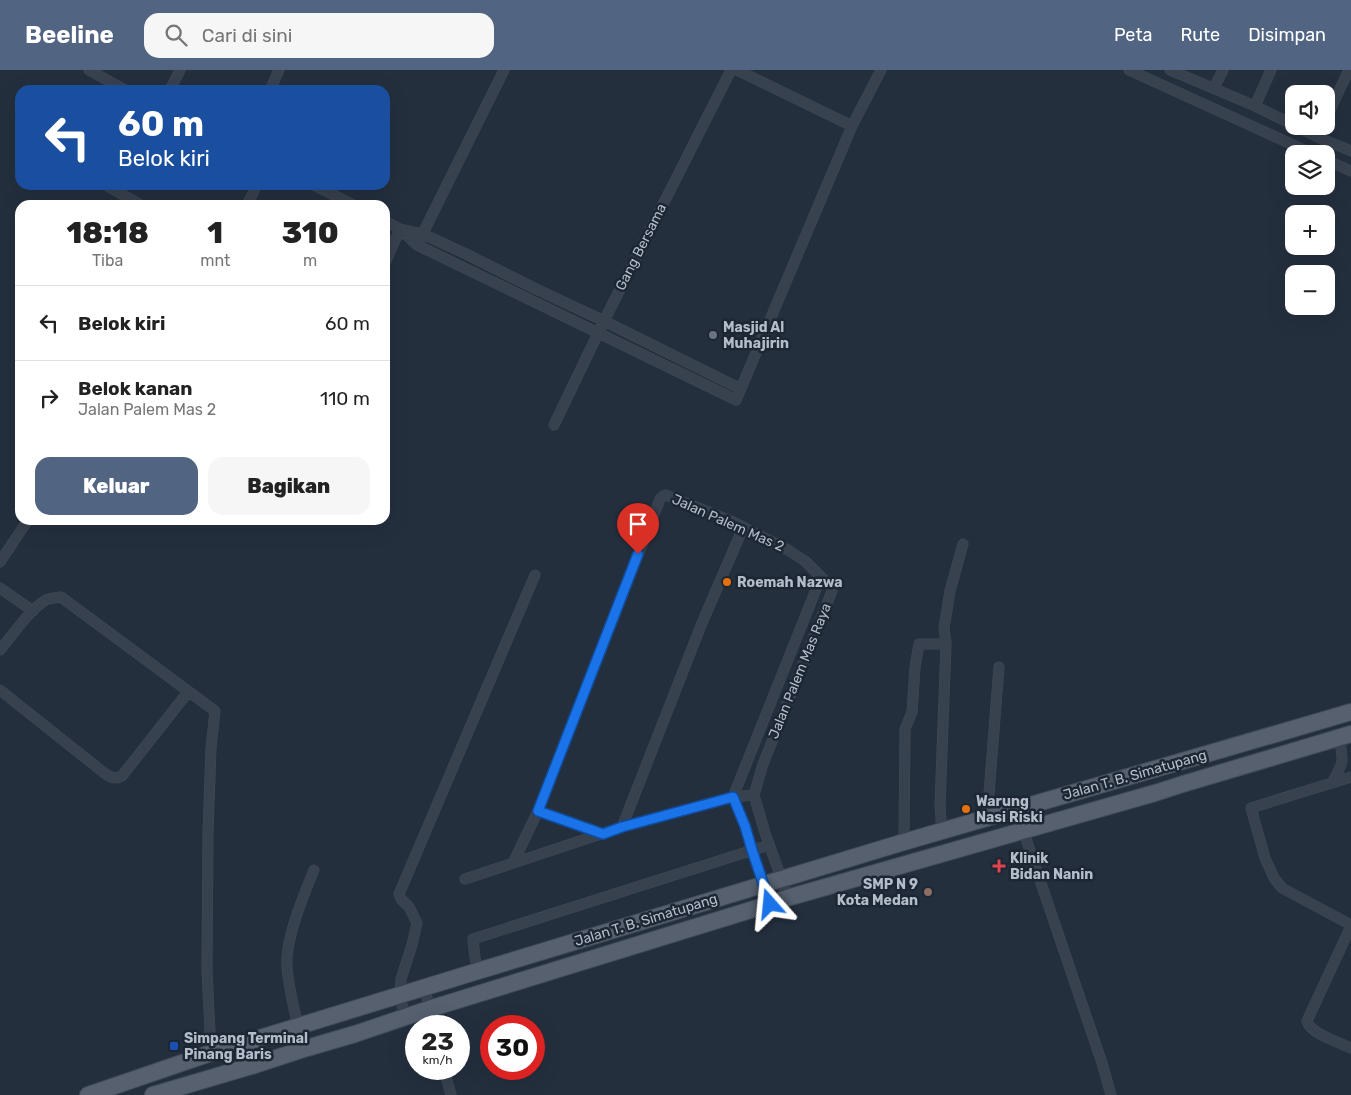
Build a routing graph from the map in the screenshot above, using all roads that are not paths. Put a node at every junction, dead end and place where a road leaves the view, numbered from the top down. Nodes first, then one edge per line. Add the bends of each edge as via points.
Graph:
1 (89, 70) edge
2 (180, 70) edge
3 (279, 70) edge
4 (504, 70) edge
5 (730, 70) edge
6 (737, 70) edge
7 (880, 70) edge
8 (1129, 70) edge
9 (1170, 70) edge
10 (1222, 70) edge
11 (1271, 70) edge
12 (1349, 70) edge
13 (116, 85) edge
14 (172, 85) edge
15 (272, 85) edge
16 (1214, 88) junction
17 (1335, 99) edge
18 (1255, 106) junction
19 (1285, 121) edge
20 (852, 126) junction
21 (1313, 135) edge
22 (1317, 137) joint
23 (1293, 145) edge
24 (1351, 151) edge
25 (1335, 164) edge
26 (1351, 171) edge
27 (113, 190) edge
28 (324, 190) edge
29 (132, 200) edge
30 (343, 200) edge
31 (390, 224) edge
32 (400, 229) junction
33 (423, 234) junction
34 (417, 245) junction
35 (390, 251) edge
36 (466, 254) junction
37 (460, 266) junction
38 (534, 288) junction
39 (529, 300) junction
40 (604, 321) junction
41 (598, 334) junction
42 (682, 360) junction
43 (676, 371) junction
44 (741, 389) junction
45 (554, 426) dead end
46 (25, 525) edge
47 (743, 528) junction
48 (963, 544) dead end
49 (0, 562) edge
50 (535, 575) dead end
51 (821, 577) junction
52 (0, 588) edge
53 (33, 611) junction
54 (946, 644) junction
55 (0, 650) edge
56 (999, 667) dead end
57 (0, 690) edge
58 (188, 692) junction
59 (1351, 712) edge
60 (1345, 736) edge
61 (1351, 777) edge
62 (1332, 783) junction
63 (754, 795) junction
64 (733, 797) junction
65 (538, 811) junction
66 (987, 819) junction
67 (622, 827) junction
68 (1023, 830) junction
69 (942, 832) junction
70 (603, 834) junction
71 (904, 842) junction
72 (768, 845) junction
73 (752, 850) junction
74 (513, 863) junction
75 (314, 870) dead end
76 (465, 879) dead end
77 (782, 880) junction
78 (764, 885) junction
79 (787, 898) junction
80 (770, 904) junction
81 (1351, 926) edge
82 (478, 971) junction
83 (425, 988) junction
84 (400, 996) junction
85 (429, 1009) junction
86 (413, 1015) edge
87 (431, 1015) edge
88 (405, 1018) joint
89 (298, 1026) junction
90 (1351, 1048) edge
91 (211, 1054) junction
92 (447, 1080) edge
93 (113, 1091) edge
94 (88, 1095) edge
95 (153, 1095) edge
96 (450, 1095) edge
97 (1111, 1095) edge

1 - 13 street
2 - 14 street
3 - 15 street
4 - 33 street
5 - 40 street, Gang Bersama
6 - 20 street
7 - 20 street
8 - 23 street
9 - 16 street
10 - 16 street
11 - 18 street
12 - 17 street
16 - 18 street
18 - 19 street
20 - 44 street
21 - 22 street
22 - 24 street
25 - 26 street
27 - 29 street
28 - 30 street
31 - 32 street
32 - 33 street
32 - 34 street
32 - 35 street
33 - 34 street
33 - 36 street
34 - 37 street
36 - 37 street
36 - 38 street
37 - 39 street
38 - 39 street
38 - 40 street
39 - 41 street
40 - 41 street, Gang Bersama
40 - 42 street
41 - 43 street
41 - 45 street, Gang Bersama
42 - 43 street
42 - 44 street
43 - 44 street via 736,400
46 - 49 street
47 - 51 street, Jalan Palem Mas 2 via 788,550
47 - 65 street, Jalan Palem Mas 2 via 666,495 660,499
47 - 67 street
48 - 54 street via 950,591 944,628
50 - 84 street via 399,894 417,923 401,979
51 - 63 street, Jalan Palem Mas Raya via 832,591 766,756
51 - 64 street, Jalan Palem Mas Raya
52 - 53 street
53 - 55 street
53 - 58 street via 46,600 61,597
54 - 69 street via 940,806
54 - 71 street via 919,644 912,712 905,729
56 - 66 street
57 - 58 street via 116,779 122,776
58 - 91 street via 215,711 208,839 207,970
59 - 66 main road, Jalan T. B. Simatupang
60 - 62 street via 1340,770
60 - 68 main road, Jalan T. B. Simatupang
61 - 62 street
62 - 81 street via 1251,808 1265,858 1282,888
63 - 64 street
63 - 72 street
64 - 67 street
64 - 73 street
65 - 70 street
65 - 74 street, Jalan Palem Mas 2
66 - 69 main road, Jalan T. B. Simatupang
67 - 70 street
68 - 79 main road, Jalan T. B. Simatupang
68 - 97 street
69 - 71 main road, Jalan T. B. Simatupang
70 - 74 street
71 - 77 main road, Jalan T. B. Simatupang
72 - 73 street
72 - 77 street
73 - 78 street
73 - 82 street via 473,939
74 - 76 street
75 - 89 street via 288,946 287,965
77 - 78 main road, Jalan T. B. Simatupang
77 - 79 street
78 - 80 street
78 - 82 main road, Jalan T. B. Simatupang
79 - 80 main road, Jalan T. B. Simatupang
80 - 85 main road, Jalan T. B. Simatupang
81 - 90 street via 1307,1021 1313,1030
82 - 83 main road, Jalan T. B. Simatupang
83 - 84 main road, Jalan T. B. Simatupang
83 - 85 street
84 - 88 street
84 - 89 main road, Jalan T. B. Simatupang
85 - 86 main road, Jalan T. B. Simatupang
85 - 87 street
88 - 95 main road, Jalan T. B. Simatupang
89 - 91 main road, Jalan T. B. Simatupang
91 - 93 main road, Jalan T. B. Simatupang
92 - 96 street
93 - 94 main road, Jalan T. B. Simatupang

